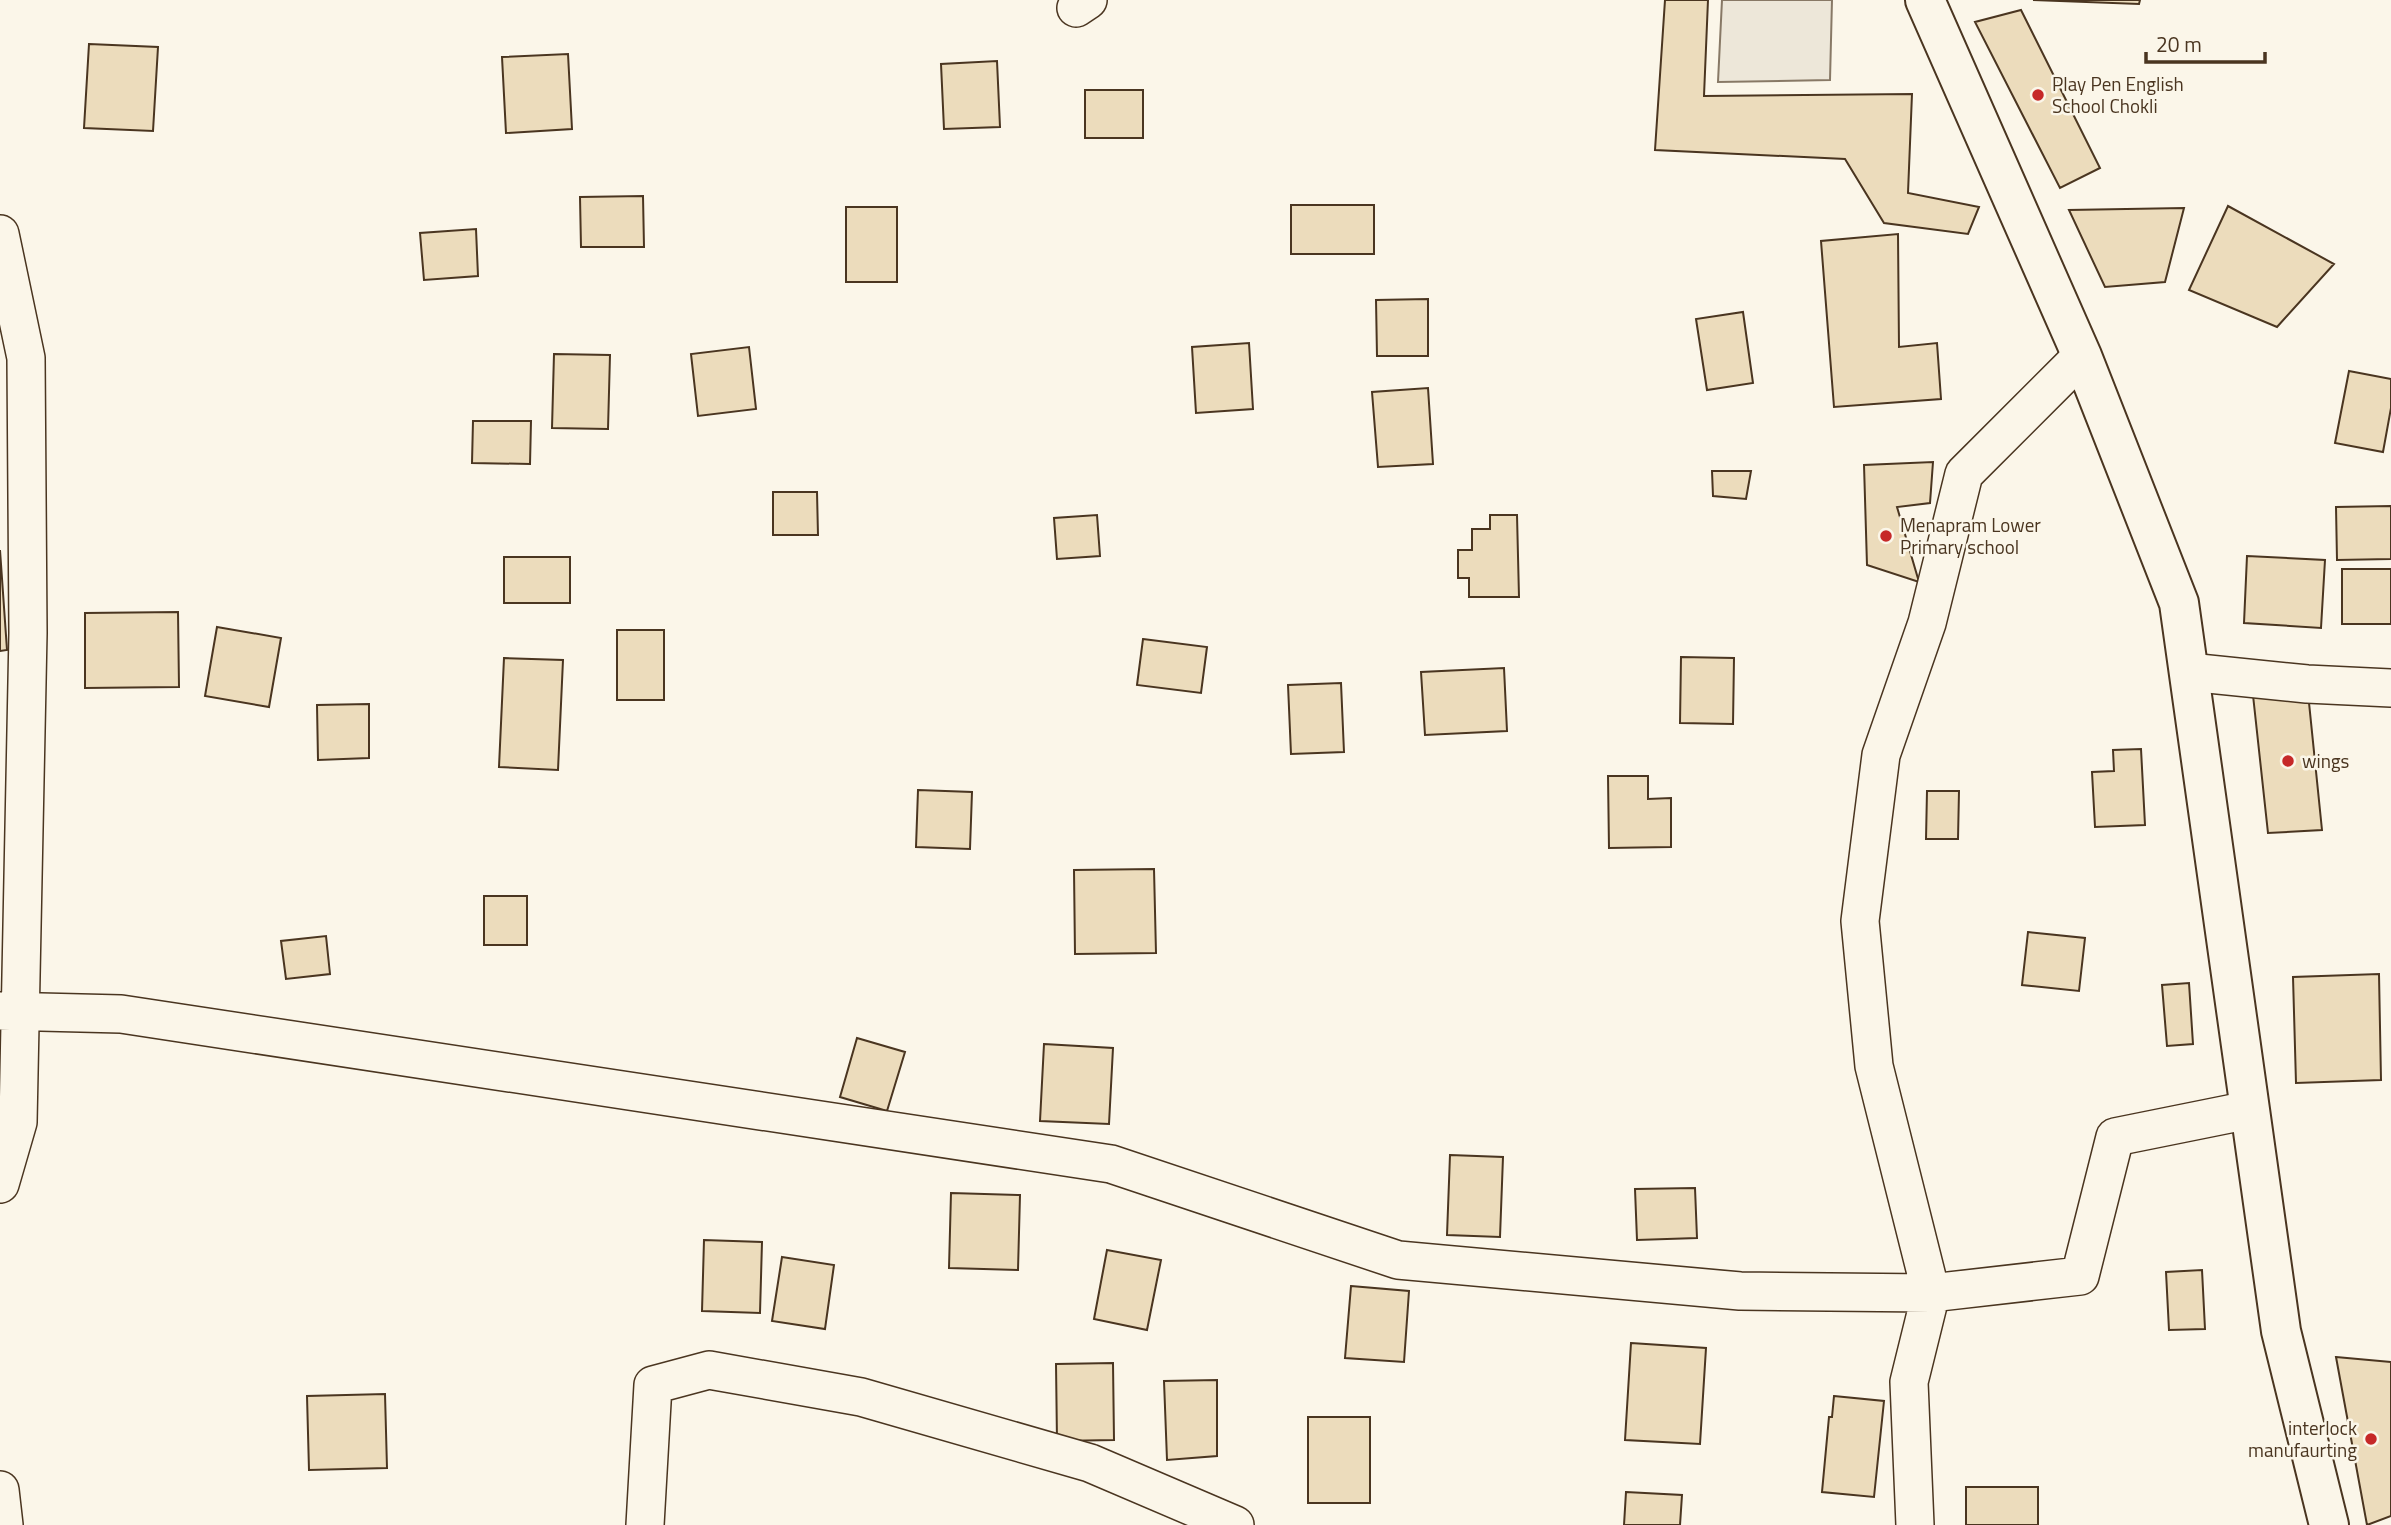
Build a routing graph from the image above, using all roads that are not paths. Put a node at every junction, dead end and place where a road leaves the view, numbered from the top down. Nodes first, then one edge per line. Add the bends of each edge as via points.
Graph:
1 (1925, 0) edge
2 (0, 234) edge
3 (2082, 356) junction
4 (2189, 672) junction
5 (2391, 688) edge
6 (10, 1012) edge
7 (2249, 1110) junction
8 (0, 1184) edge
9 (1931, 1293) junction
10 (0, 1490) edge
11 (4, 1525) edge
12 (645, 1525) edge
13 (1235, 1525) edge
14 (1915, 1525) edge
15 (2329, 1525) edge

1 - 3 street
2 - 6 street via 26,358 28,633
3 - 4 street via 2179,603
3 - 9 street via 1964,474 1927,623 1881,755 1860,921 1874,1066
4 - 5 street
4 - 7 street
6 - 8 street via 18,1122
6 - 9 street via 121,1014 1111,1164 1398,1260 1740,1292
7 - 9 street via 2115,1137 2080,1276
7 - 15 street via 2281,1331
9 - 14 street via 1909,1382
10 - 11 street
12 - 13 street via 653,1385 709,1370 861,1397 1090,1463

